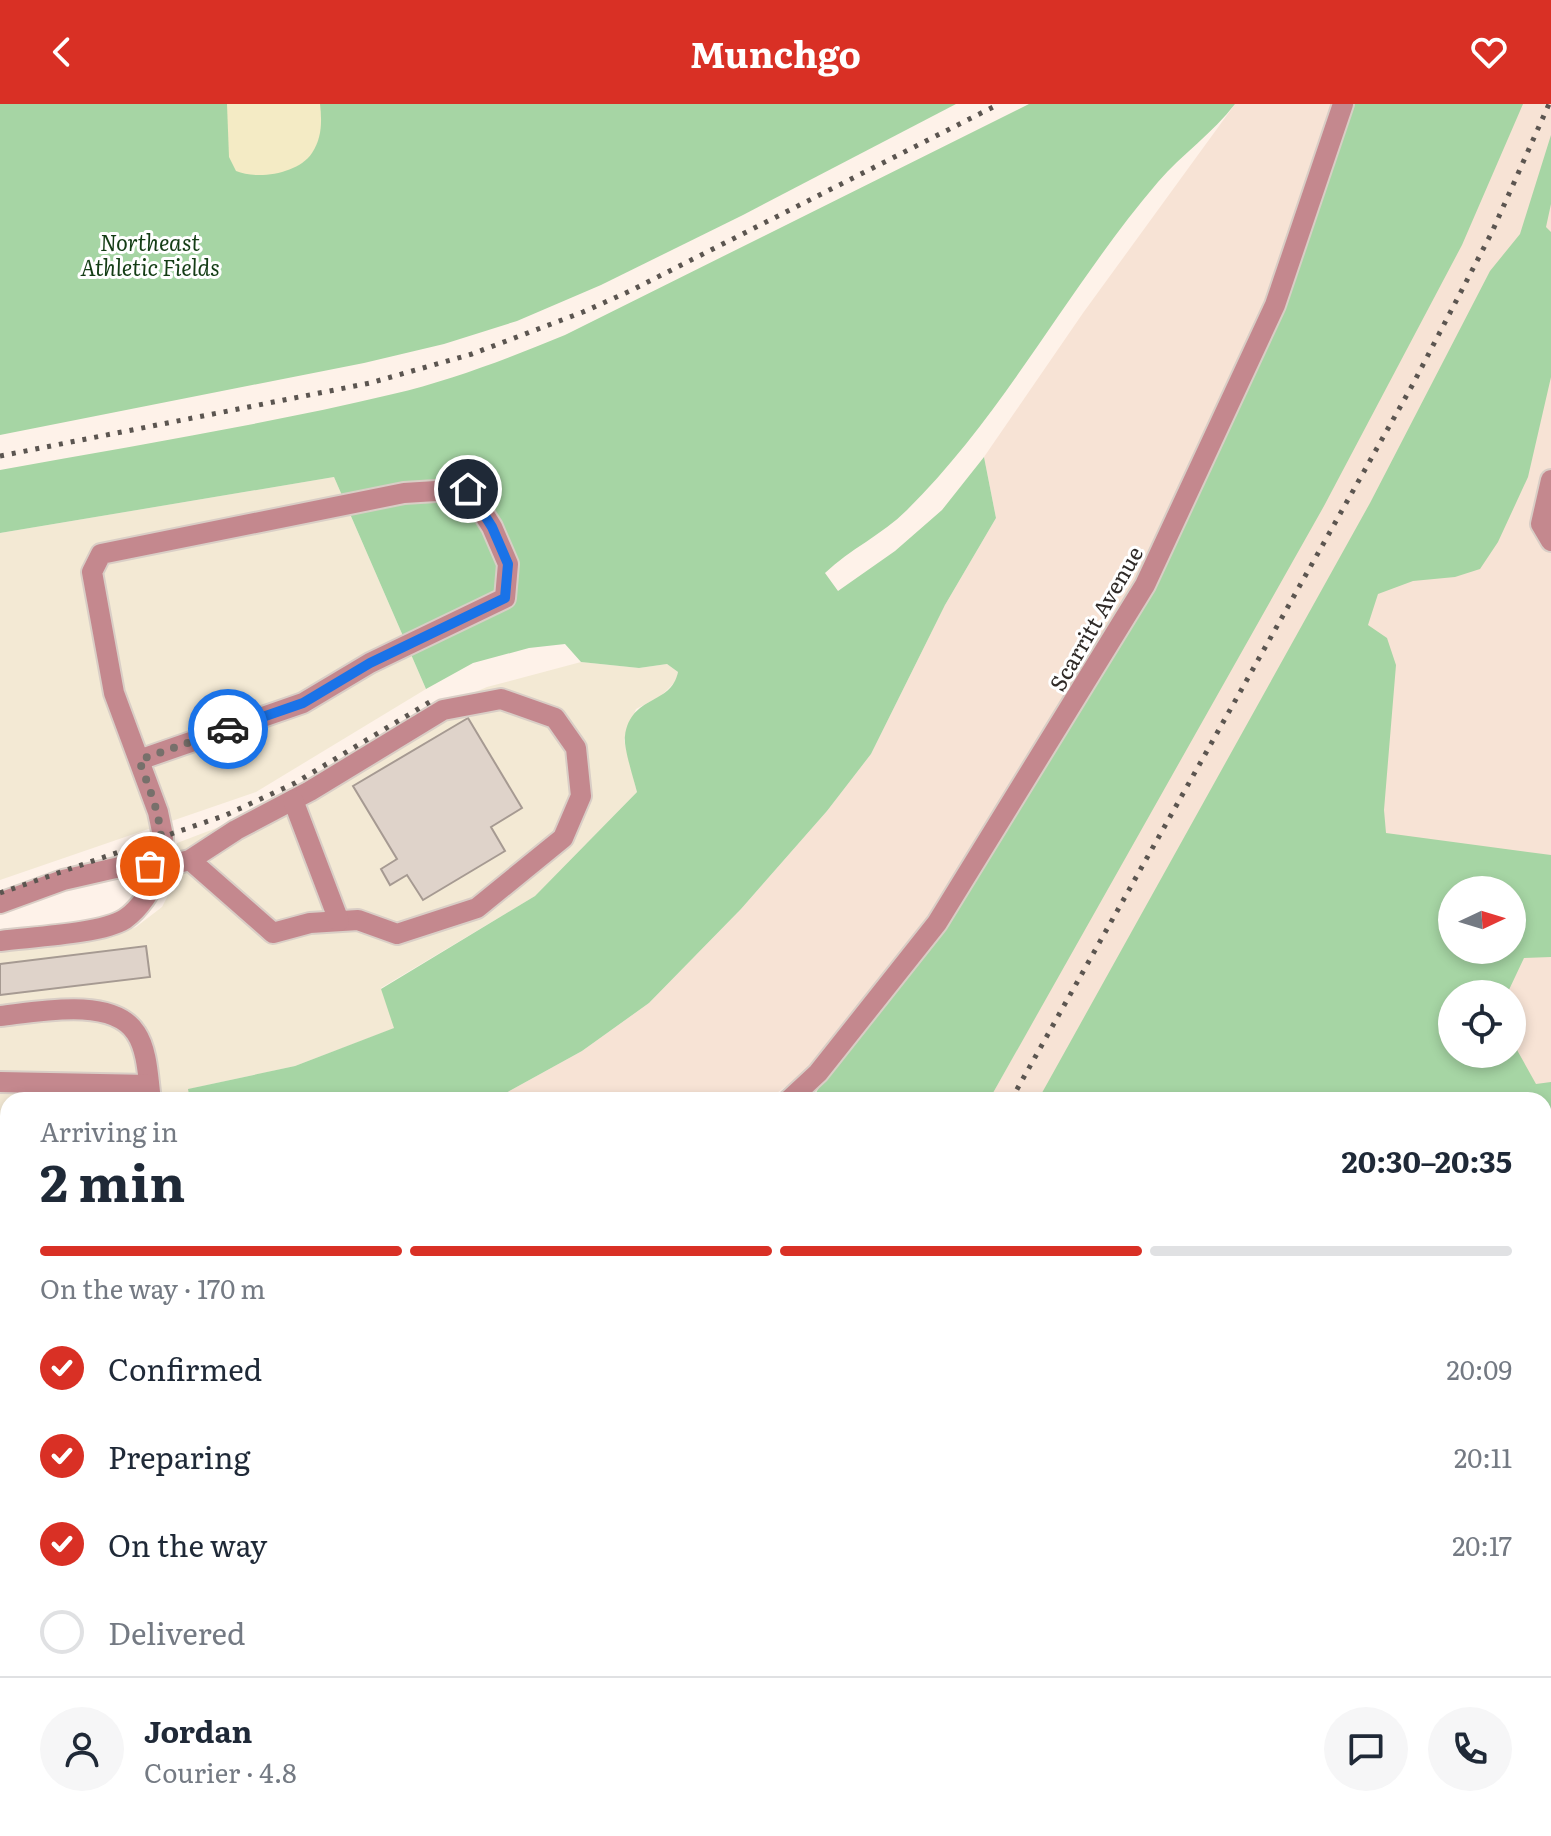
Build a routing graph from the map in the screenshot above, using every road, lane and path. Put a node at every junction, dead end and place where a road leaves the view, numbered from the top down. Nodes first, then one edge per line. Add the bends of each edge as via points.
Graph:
1 (1343, 104) edge
2 (1551, 480) edge
3 (1551, 541) edge
4 (139, 760) junction
5 (293, 800) junction
6 (190, 860) junction
7 (161, 867) junction
8 (0, 903) edge
9 (339, 921) junction
10 (0, 941) edge
11 (0, 1016) edge
12 (0, 1082) edge
13 (136, 1092) edge
14 (150, 1092) edge
15 (798, 1092) edge

1 - 15 lane, Scarritt Avenue via 1275,305 1145,585 937,923
2 - 3 lane via 1541,524
4 - 4 lane via 114,693 92,572 101,554 404,493 468,489 508,564 505,598 370,663 303,703
4 - 7 lane via 163,836
5 - 6 lane
5 - 9 lane
5 - 9 lane via 443,710 472,704 501,699 555,718 576,748 581,796 563,838 477,908 397,934 358,920
6 - 7 lane
6 - 9 lane via 273,933
7 - 8 lane via 133,864 63,880
7 - 10 lane via 153,887 125,919 89,931
11 - 14 lane via 77,1008 120,1018 137,1033
12 - 13 lane

